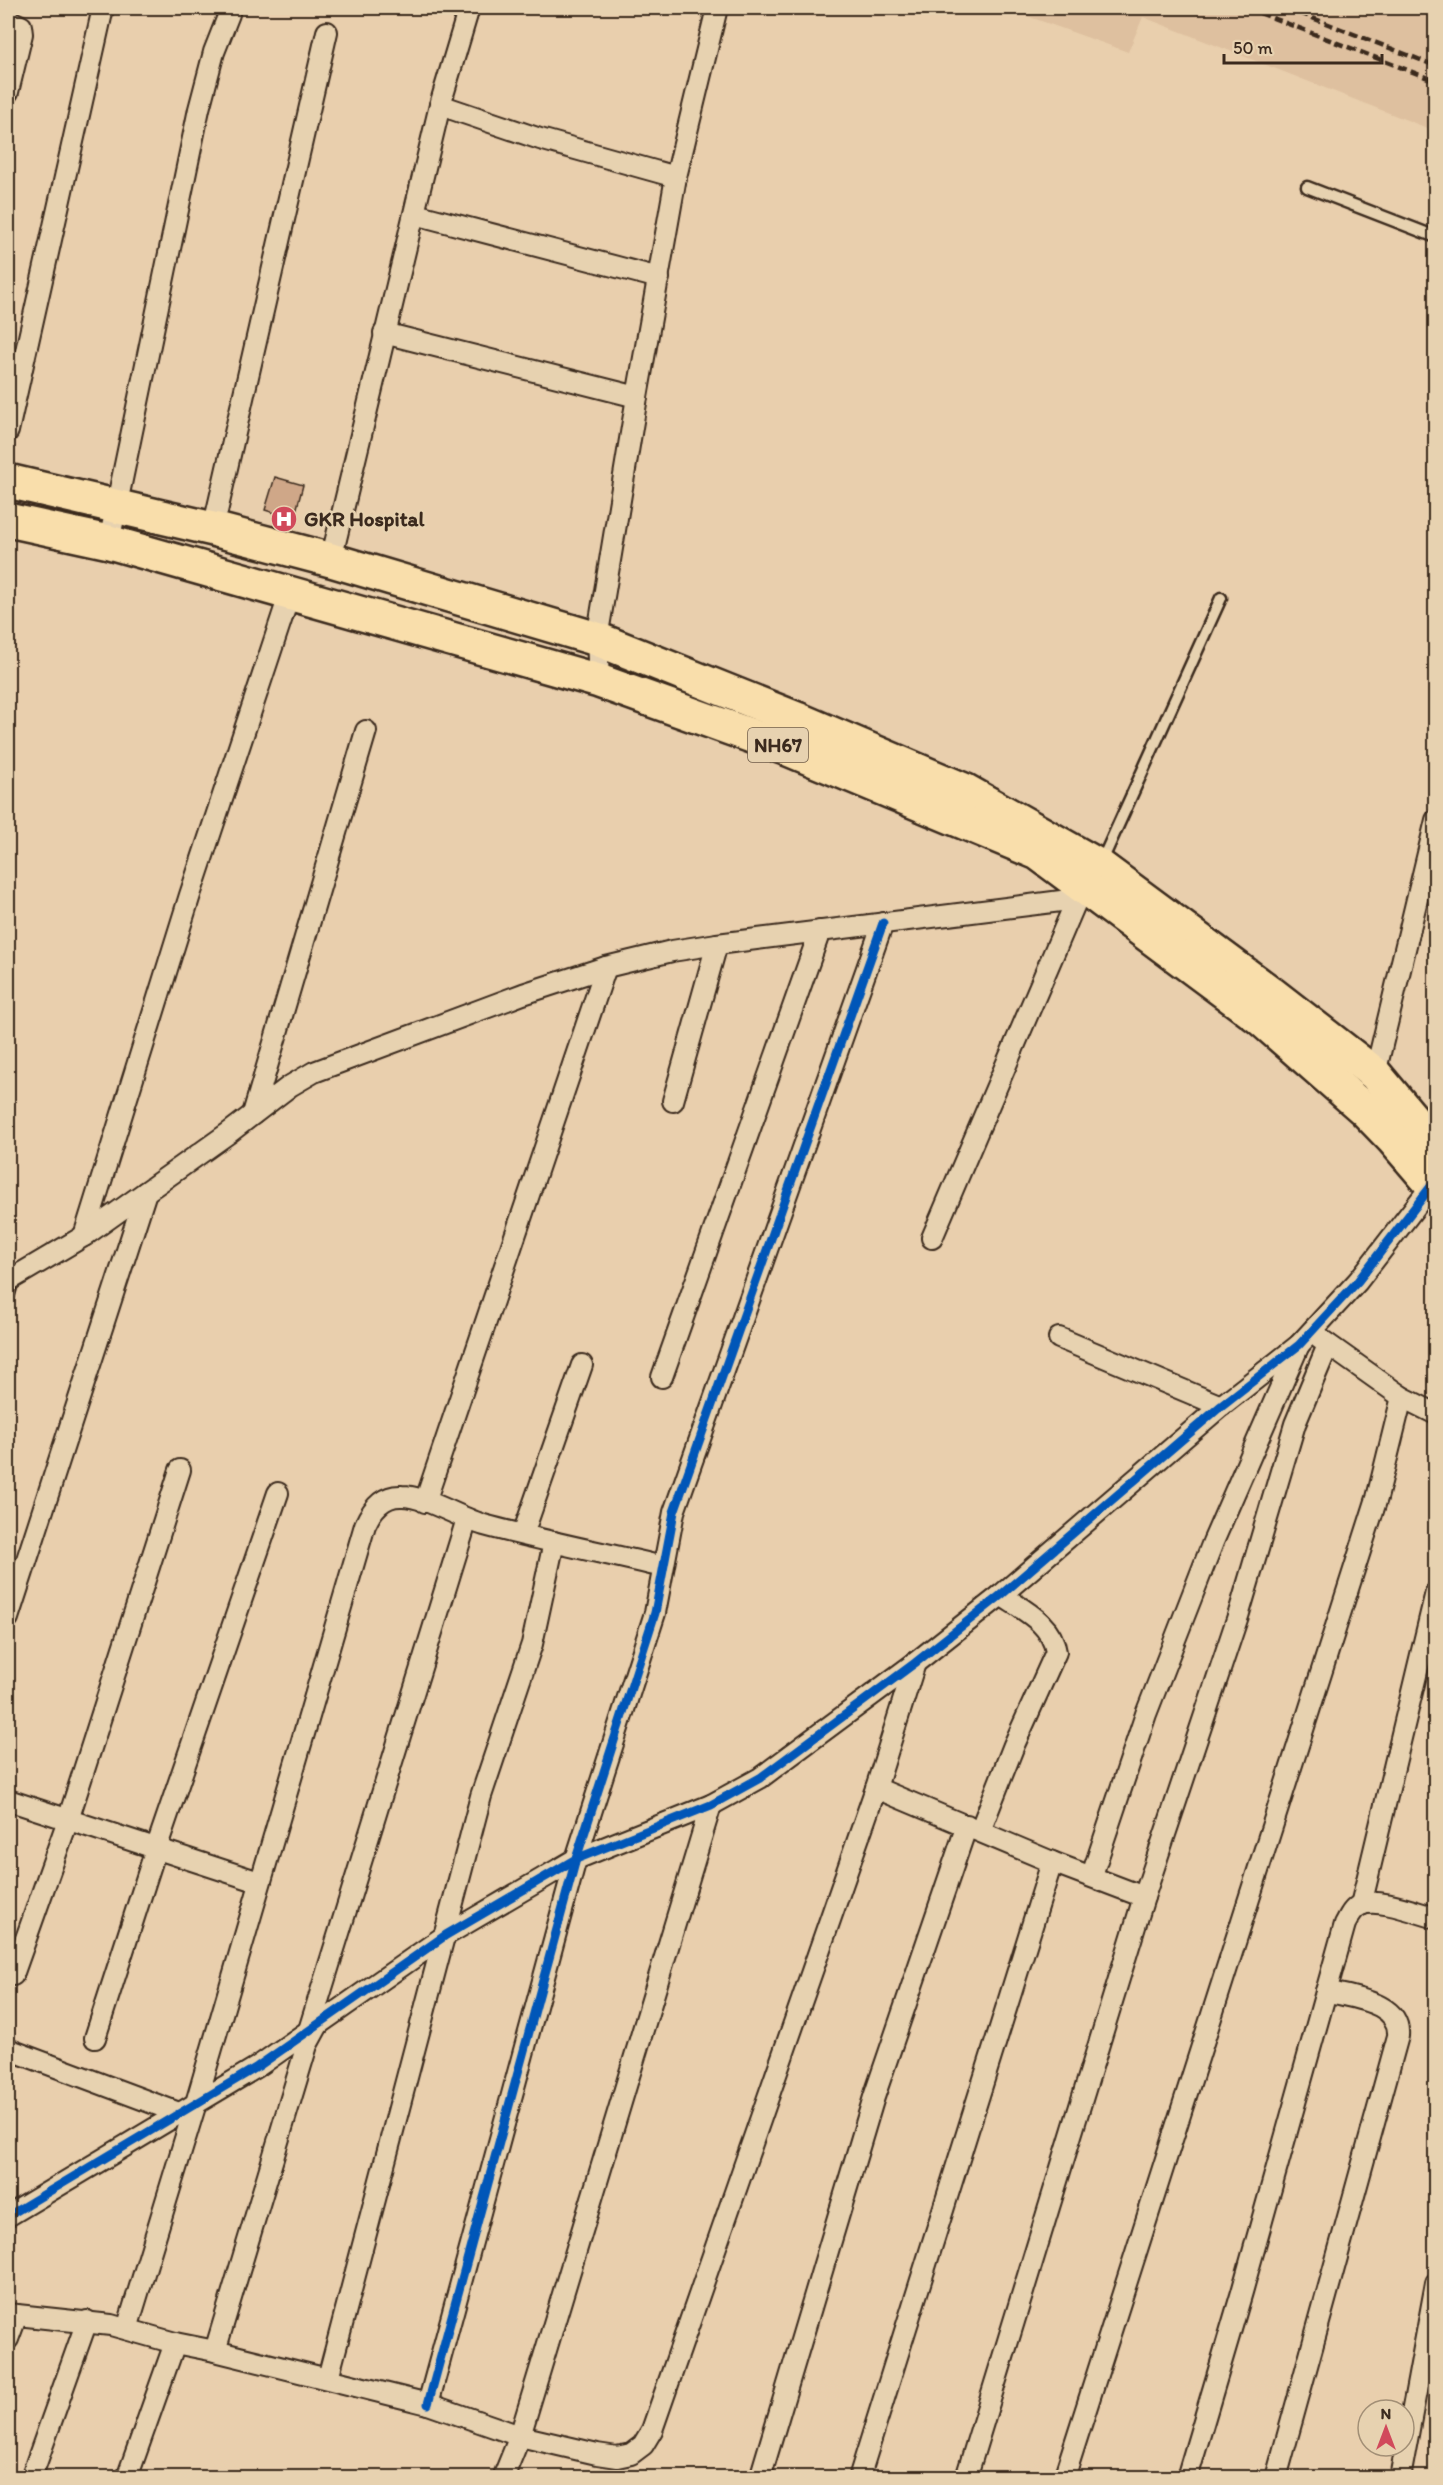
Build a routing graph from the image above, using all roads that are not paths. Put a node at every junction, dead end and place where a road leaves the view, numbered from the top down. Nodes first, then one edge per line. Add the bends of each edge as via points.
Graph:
1 (103, 8) edge
2 (470, 8) edge
3 (717, 8) edge
4 (229, 14) dead end
5 (8, 20) edge
6 (327, 32) dead end
7 (8, 92) edge
8 (440, 105) junction
9 (676, 177) junction
10 (1307, 186) dead end
11 (415, 214) junction
12 (1436, 237) edge
13 (659, 278) junction
14 (384, 333) junction
15 (637, 397) junction
16 (8, 431) edge
17 (8, 481) edge
18 (117, 508) junction
19 (8, 520) edge
20 (213, 529) junction
21 (109, 542) junction
22 (331, 560) junction
23 (290, 593) junction
24 (1221, 598) dead end
25 (597, 639) junction
26 (599, 681) junction
27 (366, 731) dead end
28 (1436, 820) edge
29 (1088, 884) junction
30 (883, 923) junction
31 (820, 931) junction
32 (717, 944) junction
33 (606, 967) junction
34 (1375, 1074) junction
35 (673, 1101) dead end
36 (253, 1114) junction
37 (1436, 1147) edge
38 (1434, 1184) edge
39 (146, 1192) junction
40 (84, 1236) junction
41 (932, 1238) dead end
42 (11, 1279) edge
43 (8, 1297) edge
44 (1059, 1338) dead end
45 (1305, 1339) junction
46 (1328, 1345) junction
47 (582, 1365) dead end
48 (662, 1377) dead end
49 (1402, 1397) junction
50 (1221, 1406) junction
51 (1436, 1414) edge
52 (180, 1470) dead end
53 (279, 1493) dead end
54 (425, 1502) junction
55 (467, 1519) junction
56 (523, 1534) junction
57 (554, 1542) junction
58 (663, 1567) junction
59 (1436, 1592) edge
60 (1000, 1595) junction
61 (8, 1618) edge
62 (915, 1663) junction
63 (876, 1788) junction
64 (8, 1800) edge
65 (711, 1804) junction
66 (68, 1821) junction
67 (974, 1828) junction
68 (156, 1849) junction
69 (576, 1859) junction
70 (1052, 1862) junction
71 (1092, 1875) junction
72 (259, 1882) junction
73 (1144, 1897) junction
74 (1361, 1905) junction
75 (1436, 1918) edge
76 (446, 1935) junction
77 (13, 1975) dead end
78 (1326, 1991) junction
79 (314, 2026) junction
80 (95, 2038) dead end
81 (8, 2049) edge
82 (196, 2103) junction
83 (179, 2113) junction
84 (8, 2216) edge
85 (1436, 2283) edge
86 (12, 2314) edge
87 (87, 2321) junction
88 (127, 2329) junction
89 (8, 2339) edge
90 (175, 2343) junction
91 (215, 2350) junction
92 (328, 2378) junction
93 (428, 2404) junction
94 (520, 2436) junction
95 (31, 2478) edge
96 (127, 2478) edge
97 (504, 2478) edge
98 (760, 2478) edge
99 (859, 2478) edge
100 (966, 2478) edge
101 (1064, 2478) edge
102 (1186, 2478) edge
103 (1276, 2478) edge
104 (1400, 2478) edge

1 - 16 street
2 - 8 street
3 - 9 street
4 - 18 street via 199,109
5 - 7 street via 21,26 22,34
6 - 20 street
8 - 9 street via 540,139
8 - 11 street
9 - 13 street
10 - 12 lane
11 - 13 street
11 - 14 street
13 - 15 street
14 - 15 street
14 - 22 street
15 - 25 street
17 - 18 highway, NH67
18 - 20 highway, NH67
18 - 21 street
19 - 21 highway, NH67
20 - 22 highway, NH67
21 - 23 highway, NH67
22 - 25 highway, NH67
23 - 26 highway, NH67
23 - 40 street via 190,895
24 - 29 lane
25 - 26 street
25 - 29 highway, NH67 via 966,791
26 - 29 highway, NH67 via 788,749 1038,853
27 - 36 street
28 - 34 street
29 - 30 street
29 - 34 highway, NH67 via 1272,994
29 - 38 highway, NH67 via 1260,1018 1365,1110
29 - 41 street
30 - 31 street
30 - 58 street via 674,1512
31 - 32 street
31 - 48 street
32 - 33 street
32 - 35 street
33 - 36 street via 314,1072
33 - 54 street
34 - 37 highway, NH67
36 - 39 street
38 - 45 street via 1358,1281
39 - 40 street
39 - 61 street
40 - 42 street
42 - 43 lane
44 - 50 street
45 - 46 street
45 - 50 street
45 - 71 street via 1224,1515 1146,1714
46 - 49 street
46 - 73 street via 1295,1424 1239,1613
47 - 56 street
49 - 51 street
49 - 101 street via 1377,1498
50 - 60 street
52 - 66 street
53 - 68 street
54 - 55 street
54 - 72 street via 400,1495 385,1499 372,1510 365,1525
55 - 56 street
55 - 79 street
56 - 57 street
57 - 58 street
57 - 76 street via 532,1644 490,1765
58 - 69 street via 655,1613
59 - 74 street
60 - 62 street
60 - 67 street via 1048,1629 1056,1652
62 - 63 street
62 - 65 street via 760,1778
63 - 67 street
63 - 94 street via 652,2430 643,2445 631,2454 617,2457
64 - 66 street
65 - 69 street
65 - 94 street
66 - 68 street
66 - 77 street
67 - 70 street
67 - 98 street via 874,2097
68 - 72 street
68 - 80 street
69 - 76 street
69 - 93 street
70 - 71 street
70 - 99 street
71 - 73 street
72 - 82 street
73 - 100 street
74 - 75 street via 1387,1905
74 - 78 street via 1352,1911 1345,1924
76 - 79 street
76 - 92 street
78 - 102 street
78 - 103 street via 1384,2008 1392,2014 1398,2029
79 - 82 street via 257,2067
79 - 91 street
81 - 83 street
82 - 83 street
82 - 88 street
83 - 84 street
85 - 104 street
86 - 87 street
86 - 89 street
87 - 88 street
87 - 95 street
88 - 90 street
90 - 91 street
90 - 96 street
91 - 92 street
92 - 93 street
93 - 94 street
94 - 97 street

